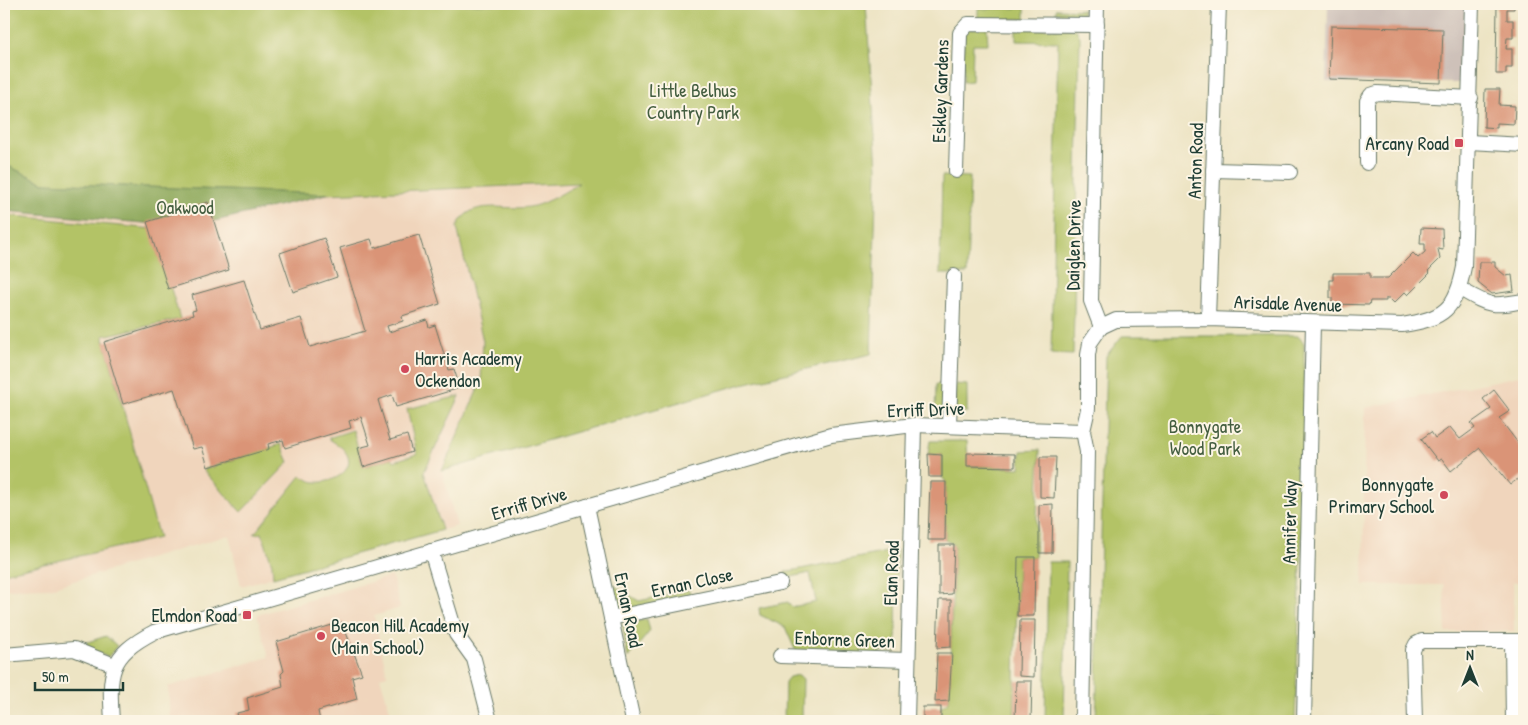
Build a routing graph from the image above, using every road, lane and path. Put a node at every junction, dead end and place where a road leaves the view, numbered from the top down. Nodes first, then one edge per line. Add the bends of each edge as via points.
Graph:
1 (1097, 4) edge
2 (1219, 4) edge
3 (1472, 4) edge
4 (1096, 25) junction
5 (1471, 98) junction
6 (1469, 142) junction
7 (1524, 145) edge
8 (1367, 163) dead end
9 (1213, 170) junction
10 (956, 171) dead end
11 (1290, 172) dead end
12 (954, 276) dead end
13 (1460, 289) junction
14 (1524, 301) edge
15 (1208, 319) junction
16 (1313, 323) junction
17 (1101, 326) junction
18 (914, 425) junction
19 (949, 426) junction
20 (1083, 431) junction
21 (587, 506) junction
22 (431, 551) junction
23 (780, 582) dead end
24 (611, 618) junction
25 (1518, 642) edge
26 (4, 654) edge
27 (780, 656) dead end
28 (908, 660) junction
29 (114, 665) junction
30 (112, 721) edge
31 (490, 721) edge
32 (633, 721) edge
33 (907, 721) edge
34 (1082, 721) edge
35 (1304, 721) edge
36 (1415, 721) edge
37 (1513, 721) edge

1 - 4 street, Daiglen Drive
2 - 9 street, Anton Road
3 - 5 street, Arisdale Avenue
4 - 10 street, Eskley Gardens via 968,24 963,27 960,33
4 - 17 street, Daiglen Drive via 1091,301
5 - 6 street, Arisdale Avenue
5 - 8 street via 1371,95 1367,101
6 - 7 street
6 - 13 street, Arisdale Avenue via 1464,267
9 - 11 street
9 - 15 street, Anton Road
12 - 19 street
13 - 14 street via 1496,306
13 - 16 street, Arisdale Avenue via 1455,302 1427,321 1402,325
15 - 16 street, Arisdale Avenue
15 - 17 street, Arisdale Avenue via 1116,320
16 - 35 street, Annifer Way
17 - 20 street via 1090,343 1088,409
18 - 19 street, Erriff Drive
18 - 21 street, Erriff Drive via 831,435
18 - 28 street, Elan Road
19 - 20 street, Erriff Drive
20 - 34 street via 1087,457
21 - 22 street, Erriff Drive
21 - 24 street, Ernan Road
22 - 29 street, Erriff Drive via 154,632 133,643
22 - 31 street via 456,634 474,659
23 - 24 street, Ernan Close
24 - 32 street, Ernan Road
25 - 36 street via 1422,641 1416,644 1413,650
25 - 37 street
26 - 29 street via 74,648
27 - 28 street, Enborne Green
28 - 33 street, Elan Road
29 - 30 street via 110,680

